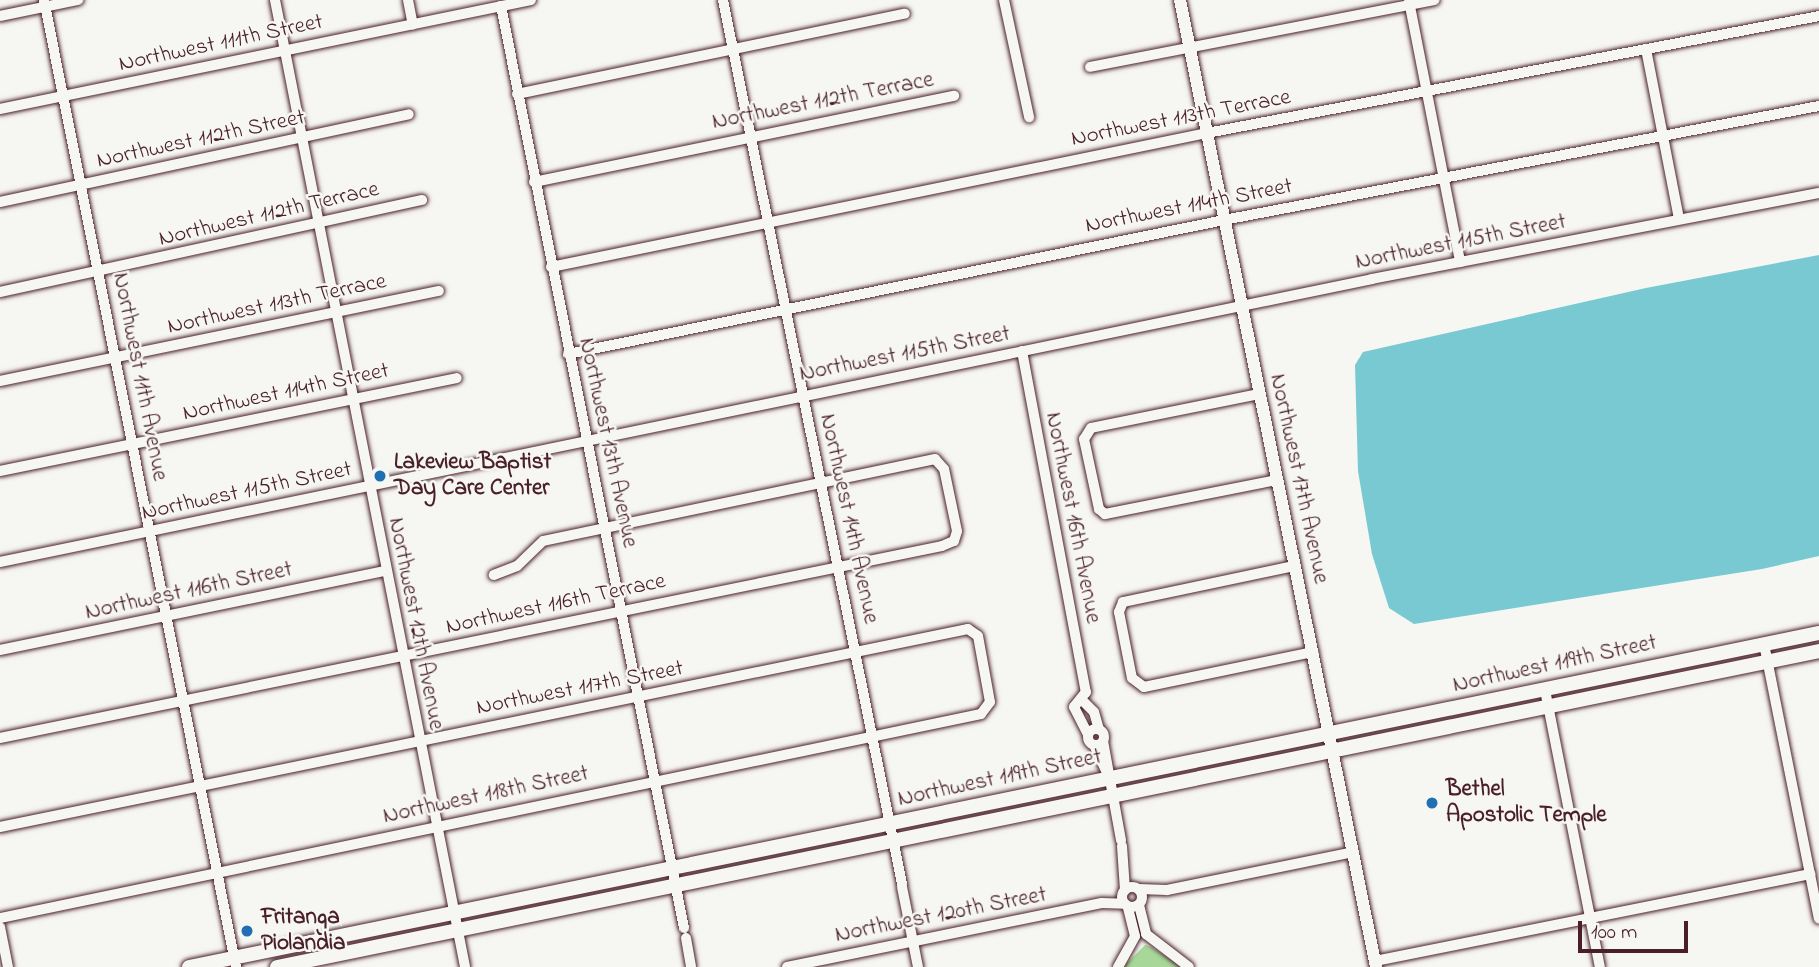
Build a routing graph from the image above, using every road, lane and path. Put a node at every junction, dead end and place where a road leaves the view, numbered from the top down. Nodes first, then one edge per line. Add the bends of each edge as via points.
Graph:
1 (78, 0) edge
2 (275, 0) edge
3 (408, 0) edge
4 (531, 0) edge
5 (723, 0) edge
6 (1004, 0) edge
7 (1180, 0) edge
8 (1435, 0) edge
9 (44, 3) edge
10 (1409, 3) edge
11 (501, 6) junction
12 (905, 14) dead end
13 (0, 16) edge
14 (1819, 16) edge
15 (413, 25) junction
16 (1189, 46) junction
17 (1646, 49) junction
18 (283, 50) junction
19 (732, 50) junction
20 (1090, 67) dead end
21 (1426, 91) junction
22 (517, 94) junction
23 (64, 96) junction
24 (954, 96) dead end
25 (1819, 106) edge
26 (0, 109) edge
27 (409, 114) dead end
28 (1029, 117) dead end
29 (1207, 133) junction
30 (1664, 136) junction
31 (748, 137) junction
32 (300, 139) junction
33 (1444, 177) junction
34 (534, 182) junction
35 (82, 185) junction
36 (1819, 193) edge
37 (422, 200) dead end
38 (0, 202) edge
39 (1679, 219) junction
40 (1224, 220) junction
41 (765, 223) junction
42 (318, 224) junction
43 (1460, 262) junction
44 (551, 267) junction
45 (99, 271) junction
46 (439, 291) dead end
47 (0, 292) edge
48 (1242, 308) junction
49 (783, 310) junction
50 (334, 313) junction
51 (1022, 351) junction
52 (568, 354) junction
53 (115, 358) junction
54 (457, 378) dead end
55 (0, 382) edge
56 (1259, 394) junction
57 (802, 396) junction
58 (351, 400) junction
59 (586, 440) junction
60 (132, 444) junction
61 (0, 471) edge
62 (1277, 481) junction
63 (821, 483) junction
64 (369, 486) junction
65 (604, 526) junction
66 (149, 532) junction
67 (0, 562) edge
68 (1294, 566) junction
69 (838, 568) junction
70 (385, 571) junction
71 (494, 575) dead end
72 (622, 611) junction
73 (165, 617) junction
74 (1819, 633) edge
75 (1763, 645) junction
76 (0, 650) edge
77 (1819, 650) edge
78 (1313, 652) junction
79 (856, 653) junction
80 (402, 657) junction
81 (1768, 661) junction
82 (1545, 690) junction
83 (640, 697) junction
84 (181, 701) junction
85 (1084, 706) junction
86 (1548, 707) junction
87 (981, 714) joint
88 (1100, 729) junction
89 (1088, 734) junction
90 (872, 735) junction
91 (1331, 735) junction
92 (0, 738) edge
93 (419, 741) junction
94 (1098, 743) junction
95 (1334, 752) junction
96 (1110, 779) junction
97 (656, 780) junction
98 (197, 787) junction
99 (1113, 796) junction
100 (891, 824) junction
101 (436, 826) junction
102 (0, 827) edge
103 (894, 841) junction
104 (1353, 852) junction
105 (673, 869) junction
106 (214, 872) junction
107 (1810, 874) junction
108 (675, 885) junction
109 (1132, 897) junction
110 (454, 913) junction
111 (0, 918) edge
112 (1591, 918) junction
113 (1819, 919) edge
114 (0, 927) edge
115 (457, 930) junction
116 (913, 941) junction
117 (1153, 943) junction
118 (1132, 946) junction
119 (234, 963) edge
120 (1375, 964) edge
121 (8, 967) edge
122 (189, 967) edge
123 (277, 967) edge
124 (465, 967) edge
125 (691, 967) edge
126 (787, 967) edge
127 (918, 967) edge
128 (1118, 967) edge
129 (1189, 967) edge
130 (1600, 967) edge

1 - 9 street
2 - 18 street, Northwest 12th Avenue
3 - 15 street
4 - 11 street, Northwest 111th Street
5 - 19 street, Northwest 14th Avenue
6 - 28 street
7 - 16 main road, Northwest 17th Avenue
8 - 10 street
9 - 13 street
9 - 23 street, Northwest 11th Avenue
10 - 16 street
10 - 21 street
11 - 15 street, Northwest 111th Street
11 - 22 street, Northwest 13th Avenue
12 - 19 street
14 - 17 street, Northwest 113th Terrace
15 - 18 street, Northwest 111th Street
16 - 20 street
16 - 29 main road, Northwest 17th Avenue
17 - 21 street, Northwest 113th Terrace
17 - 30 street
18 - 23 street, Northwest 111th Street
18 - 32 street, Northwest 12th Avenue
19 - 22 street
19 - 31 street, Northwest 14th Avenue
21 - 29 street, Northwest 113th Terrace
21 - 33 street
22 - 34 street, Northwest 13th Avenue
23 - 26 street, Northwest 111th Street
23 - 35 street, Northwest 11th Avenue
24 - 31 street, Northwest 112th Terrace
25 - 30 street, Northwest 114th Street
27 - 32 street, Northwest 112th Street
29 - 40 main road, Northwest 17th Avenue
29 - 41 street, Northwest 113th Terrace
30 - 33 street, Northwest 114th Street
30 - 39 street
31 - 34 street, Northwest 112th Terrace
31 - 41 street, Northwest 14th Avenue
32 - 35 street, Northwest 112th Street
32 - 42 street, Northwest 12th Avenue
33 - 40 street, Northwest 114th Street
33 - 43 street
34 - 44 street, Northwest 13th Avenue
35 - 38 street, Northwest 112th Street
35 - 45 street, Northwest 11th Avenue
36 - 39 street, Northwest 115th Street
37 - 42 street, Northwest 112th Terrace
39 - 43 street, Northwest 115th Street
40 - 48 main road, Northwest 17th Avenue
40 - 49 street, Northwest 114th Street
41 - 44 street, Northwest 113th Terrace
41 - 49 street, Northwest 14th Avenue
42 - 45 street, Northwest 112th Terrace
42 - 50 street, Northwest 12th Avenue
43 - 48 street, Northwest 115th Street
44 - 52 street, Northwest 13th Avenue
45 - 47 street, Northwest 112th Terrace
45 - 53 street, Northwest 11th Avenue
46 - 50 street, Northwest 113th Terrace
48 - 51 street, Northwest 115th Street
48 - 56 main road, Northwest 17th Avenue
49 - 52 street, Northwest 114th Street
49 - 57 street, Northwest 14th Avenue
50 - 53 street, Northwest 113th Terrace
50 - 58 street, Northwest 12th Avenue
51 - 57 street, Northwest 115th Street
51 - 85 street, Northwest 16th Avenue
52 - 59 street, Northwest 13th Avenue
53 - 55 street, Northwest 113th Terrace
53 - 60 street, Northwest 11th Avenue
54 - 58 street, Northwest 114th Street
56 - 62 main road, Northwest 17th Avenue
56 - 62 street via 1091,428 1084,439 1099,509 1110,514
57 - 59 street, Northwest 115th Street
57 - 63 street, Northwest 14th Avenue
58 - 60 street, Northwest 114th Street
58 - 64 street, Northwest 12th Avenue
59 - 64 street, Northwest 115th Street
59 - 65 street, Northwest 13th Avenue
60 - 61 street, Northwest 114th Street
60 - 66 street, Northwest 11th Avenue
62 - 68 main road, Northwest 17th Avenue
63 - 65 street
63 - 69 street, Northwest 14th Avenue
63 - 69 street, Northwest 116th Terrace via 935,459 944,468 957,531 954,541
64 - 66 street, Northwest 115th Street
64 - 70 street, Northwest 12th Avenue
65 - 71 street via 543,541 517,566
65 - 72 street, Northwest 13th Avenue
66 - 67 street, Northwest 115th Street
66 - 73 street, Northwest 11th Avenue
68 - 78 main road, Northwest 17th Avenue
68 - 78 street via 1129,600 1119,611 1132,678 1144,687
69 - 72 street, Northwest 116th Terrace
69 - 79 street, Northwest 14th Avenue
70 - 73 street, Northwest 116th Street
70 - 80 street, Northwest 12th Avenue
72 - 80 street, Northwest 116th Terrace
72 - 83 street, Northwest 13th Avenue
73 - 76 street, Northwest 116th Street
73 - 84 street, Northwest 11th Avenue
74 - 75 highway, Northwest 119th Street
75 - 81 street
75 - 82 highway, Northwest 119th Street
77 - 81 highway, Northwest 119th Street
78 - 91 main road, Northwest 17th Avenue
79 - 83 street, Northwest 117th Street
79 - 87 street, Northwest 117th Street via 973,629 990,702
79 - 90 street, Northwest 14th Avenue
80 - 84 street, Northwest 116th Terrace
80 - 93 street, Northwest 12th Avenue
81 - 86 highway, Northwest 119th Street
81 - 107 street
82 - 86 street
82 - 91 highway, Northwest 119th Street
83 - 93 street, Northwest 117th Street
83 - 97 street, Northwest 13th Avenue
84 - 92 street, Northwest 116th Terrace
84 - 98 street, Northwest 11th Avenue
85 - 88 street, Northwest 16th Avenue
85 - 89 street, Northwest 16th Avenue
86 - 95 highway, Northwest 119th Street
86 - 112 street
87 - 90 street, Northwest 118th Street
88 - 89 street
88 - 94 street, Northwest 16th Avenue
89 - 94 street, Northwest 16th Avenue
90 - 97 street, Northwest 118th Street
90 - 100 street, Northwest 14th Avenue
91 - 95 main road, Northwest 17th Avenue
91 - 96 highway, Northwest 119th Street
93 - 98 street, Northwest 117th Street
93 - 101 street, Northwest 12th Avenue
94 - 96 street, Northwest 16th Avenue
95 - 99 highway, Northwest 119th Street
95 - 104 main road, Northwest 17th Avenue
96 - 99 street, Northwest 16th Avenue
96 - 100 highway, Northwest 119th Street
97 - 101 street, Northwest 118th Street
97 - 105 street, Northwest 13th Avenue
98 - 102 street, Northwest 117th Street
98 - 106 street, Northwest 11th Avenue
99 - 103 highway, Northwest 119th Street
99 - 109 street, Northwest 16th Avenue
100 - 103 street, Northwest 14th Avenue
100 - 105 highway, Northwest 119th Street
101 - 106 street, Northwest 118th Street
101 - 110 street, Northwest 12th Avenue
103 - 108 highway, Northwest 119th Street
103 - 116 street, Northwest 14th Avenue
104 - 109 street, Northwest 120th Street
104 - 120 main road, Northwest 17th Avenue
105 - 108 street, Northwest 13th Avenue
105 - 110 highway, Northwest 119th Street
106 - 111 street, Northwest 118th Street
106 - 119 street, Northwest 11th Avenue
107 - 112 street
107 - 113 street
108 - 115 highway, Northwest 119th Street
108 - 125 street, Northwest 13th Avenue
109 - 116 street, Northwest 120th Street
109 - 117 street
109 - 118 street
110 - 115 street, Northwest 12th Avenue
110 - 119 highway, Northwest 119th Street
112 - 120 street
112 - 130 street
114 - 121 street
115 - 123 highway, Northwest 119th Street
115 - 124 street, Northwest 12th Avenue
116 - 126 street, Northwest 120th Street
116 - 127 street, Northwest 14th Avenue
117 - 118 street
117 - 129 street
118 - 128 street
119 - 122 highway, Northwest 119th Street

